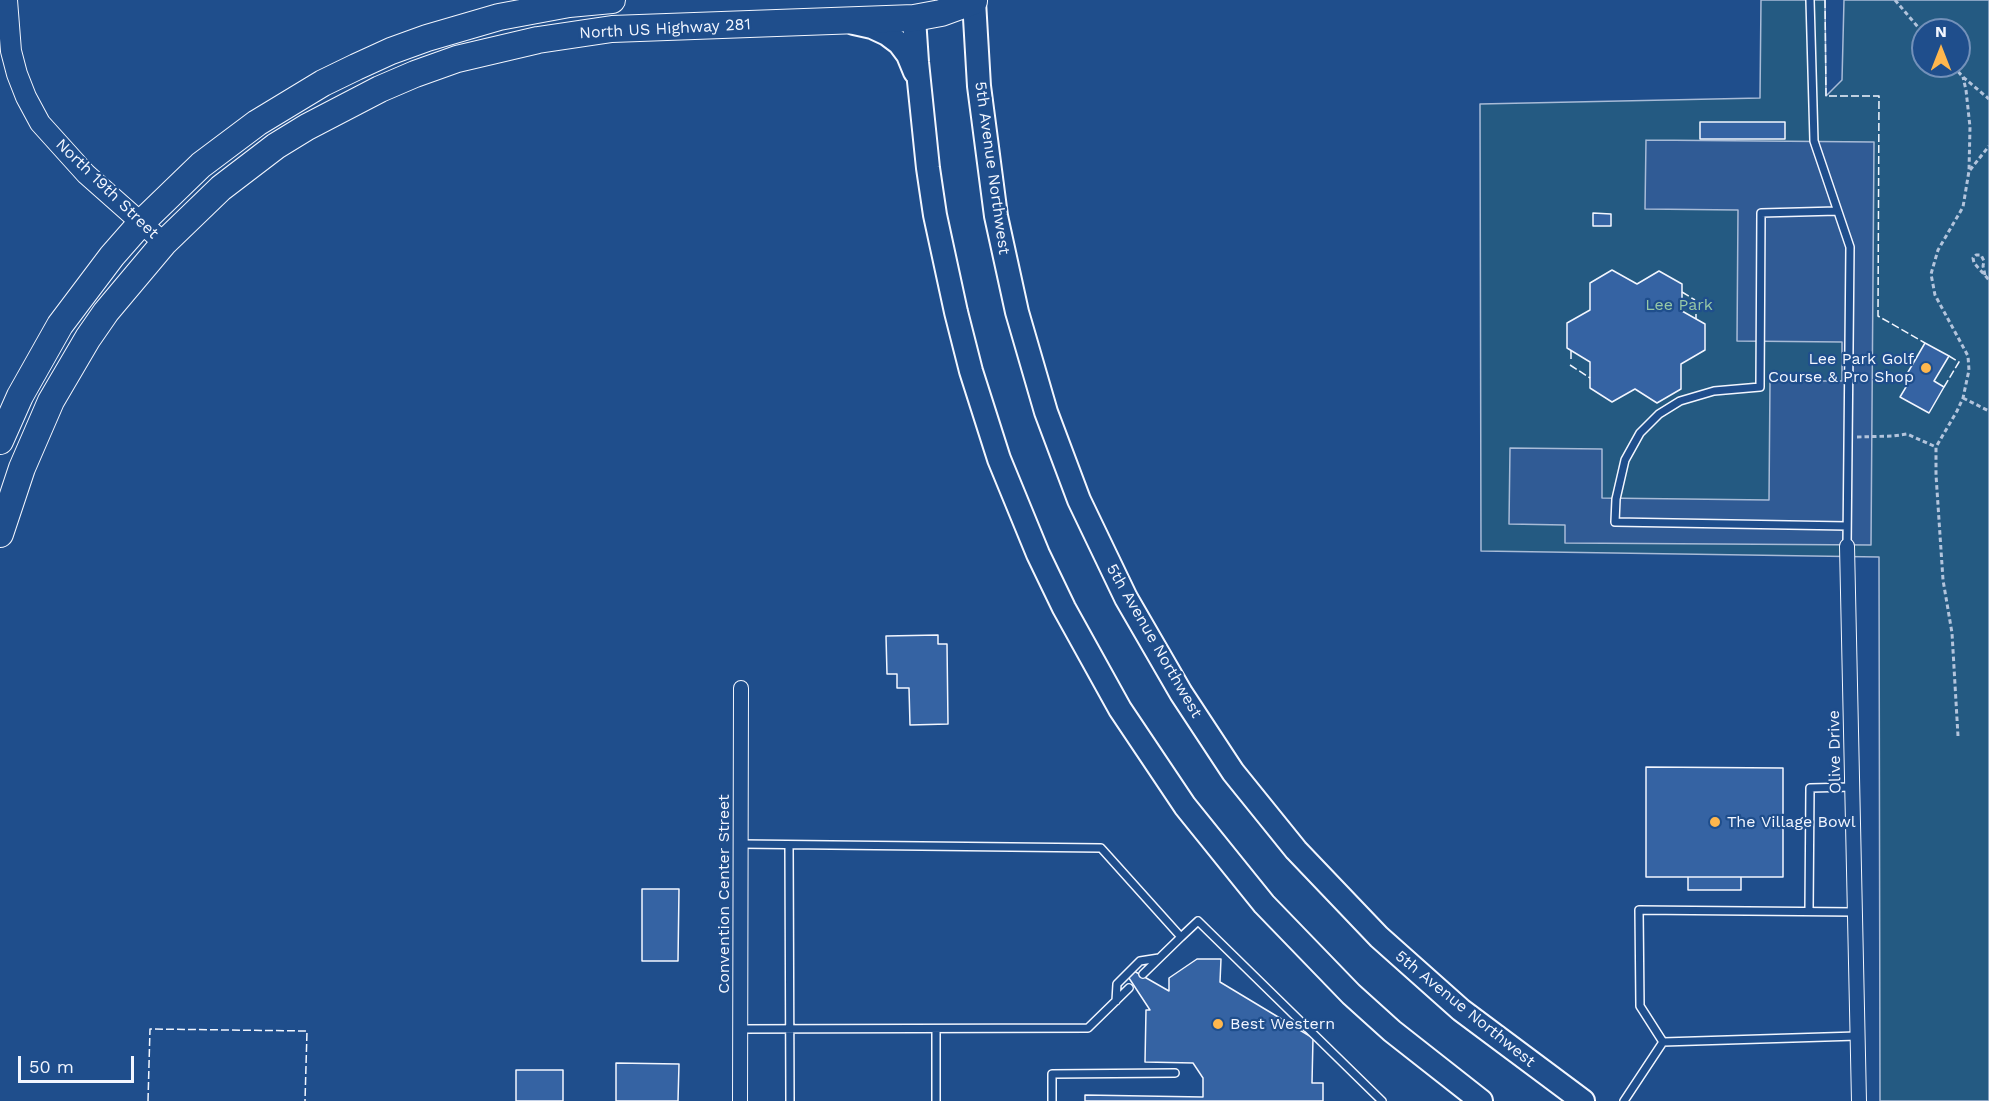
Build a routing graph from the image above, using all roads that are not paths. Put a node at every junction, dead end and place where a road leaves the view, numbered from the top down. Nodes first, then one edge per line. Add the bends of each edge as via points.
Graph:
1 (7, 0) edge
2 (612, 0) edge
3 (972, 0) edge
4 (1810, 0) edge
5 (914, 9) edge
6 (843, 20) junction
7 (919, 88) junction
8 (1837, 211) junction
9 (141, 223) junction
10 (164, 243) junction
11 (0, 441) edge
12 (1847, 526) junction
13 (0, 534) edge
14 (1847, 546) joint
15 (741, 688) dead end
16 (1852, 787) junction
17 (741, 844) junction
18 (789, 845) junction
19 (1809, 910) junction
20 (1855, 912) junction
21 (1181, 937) junction
22 (1159, 958) junction
23 (1143, 974) dead end
24 (1130, 988) dead end
25 (1116, 1001) junction
26 (740, 1029) junction
27 (789, 1029) junction
28 (936, 1029) junction
29 (1857, 1036) junction
30 (1663, 1042) junction
31 (1175, 1073) dead end
32 (740, 1101) edge
33 (790, 1101) edge
34 (936, 1101) edge
35 (1052, 1101) edge
36 (1382, 1101) edge
37 (1481, 1101) edge
38 (1583, 1101) edge
39 (1624, 1101) edge
40 (1859, 1101) edge

1 - 9 street, North 19th Street via 17,74 40,123 86,174
2 - 9 highway, North US Highway 281 via 499,17 427,38 356,67 235,138
3 - 5 highway, North US Highway 281 via 941,13
3 - 38 main road, 5th Avenue Northwest via 994,204 1017,312 1046,412 1075,489 1126,598 1233,772 1296,850 1379,937 1461,1010
4 - 8 lane via 1814,141
5 - 6 highway, North US Highway 281
5 - 7 main road
6 - 7 main road via 872,27 898,43 914,67
6 - 10 highway, North US Highway 281 via 612,29 538,40 457,59 380,89 276,146 221,188
7 - 37 main road via 935,215 971,371 999,459 1069,618 1120,709 1185,806 1264,904 1383,1023
8 - 12 lane via 1850,247
8 - 12 lane via 1761,213 1760,387 1714,391 1680,401 1659,414 1640,433 1625,460 1615,522
9 - 10 street, North 19th Street
9 - 11 highway, North US Highway 281 via 60,325
10 - 13 highway, North US Highway 281 via 106,312 51,401 22,468
12 - 14 lane
14 - 16 street, Olive Drive
15 - 17 street, Convention Center Street
16 - 19 lane via 1810,788
16 - 20 street, Olive Drive
17 - 18 lane
17 - 26 street, Convention Center Street
18 - 21 lane via 1101,848
18 - 27 lane
19 - 20 lane
19 - 30 lane via 1639,910 1640,1006
20 - 29 street, Olive Drive
21 - 22 lane
21 - 36 lane via 1198,921
22 - 23 lane
22 - 25 lane via 1140,960 1117,984
24 - 25 lane
25 - 28 lane via 1088,1028
26 - 27 lane
26 - 32 street, Convention Center Street
27 - 28 lane
27 - 33 lane
28 - 34 lane
29 - 30 lane
29 - 40 street, Olive Drive
30 - 39 lane
31 - 35 lane via 1052,1074

